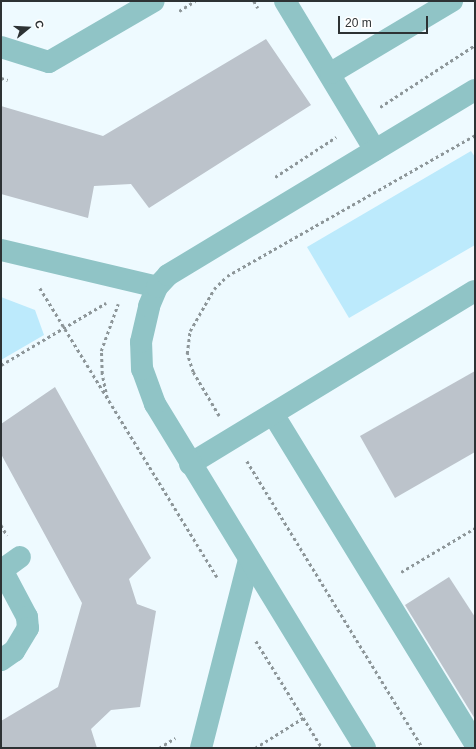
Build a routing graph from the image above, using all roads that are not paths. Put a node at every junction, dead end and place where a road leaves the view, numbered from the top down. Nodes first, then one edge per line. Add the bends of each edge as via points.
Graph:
1 (154, 1) edge
2 (285, 1) edge
3 (452, 1) edge
4 (1, 47) edge
5 (330, 73) junction
6 (475, 90) edge
7 (376, 150) junction
8 (1, 250) edge
9 (157, 287) junction
10 (475, 291) edge
11 (273, 414) junction
12 (190, 464) junction
13 (20, 557) dead end
14 (249, 559) junction
15 (1, 569) edge
16 (1, 660) edge
17 (475, 743) edge
18 (201, 748) edge
19 (365, 748) edge

1 - 4 street via 49,62
2 - 5 street
3 - 5 street
5 - 7 street
6 - 7 street
7 - 9 street via 168,275
8 - 9 street
9 - 12 street via 149,306 141,342 142,369 155,404
10 - 11 street
11 - 12 street
11 - 17 street
12 - 14 street
13 - 15 street
14 - 18 street
14 - 19 street
15 - 16 street via 27,617 28,628 14,651

